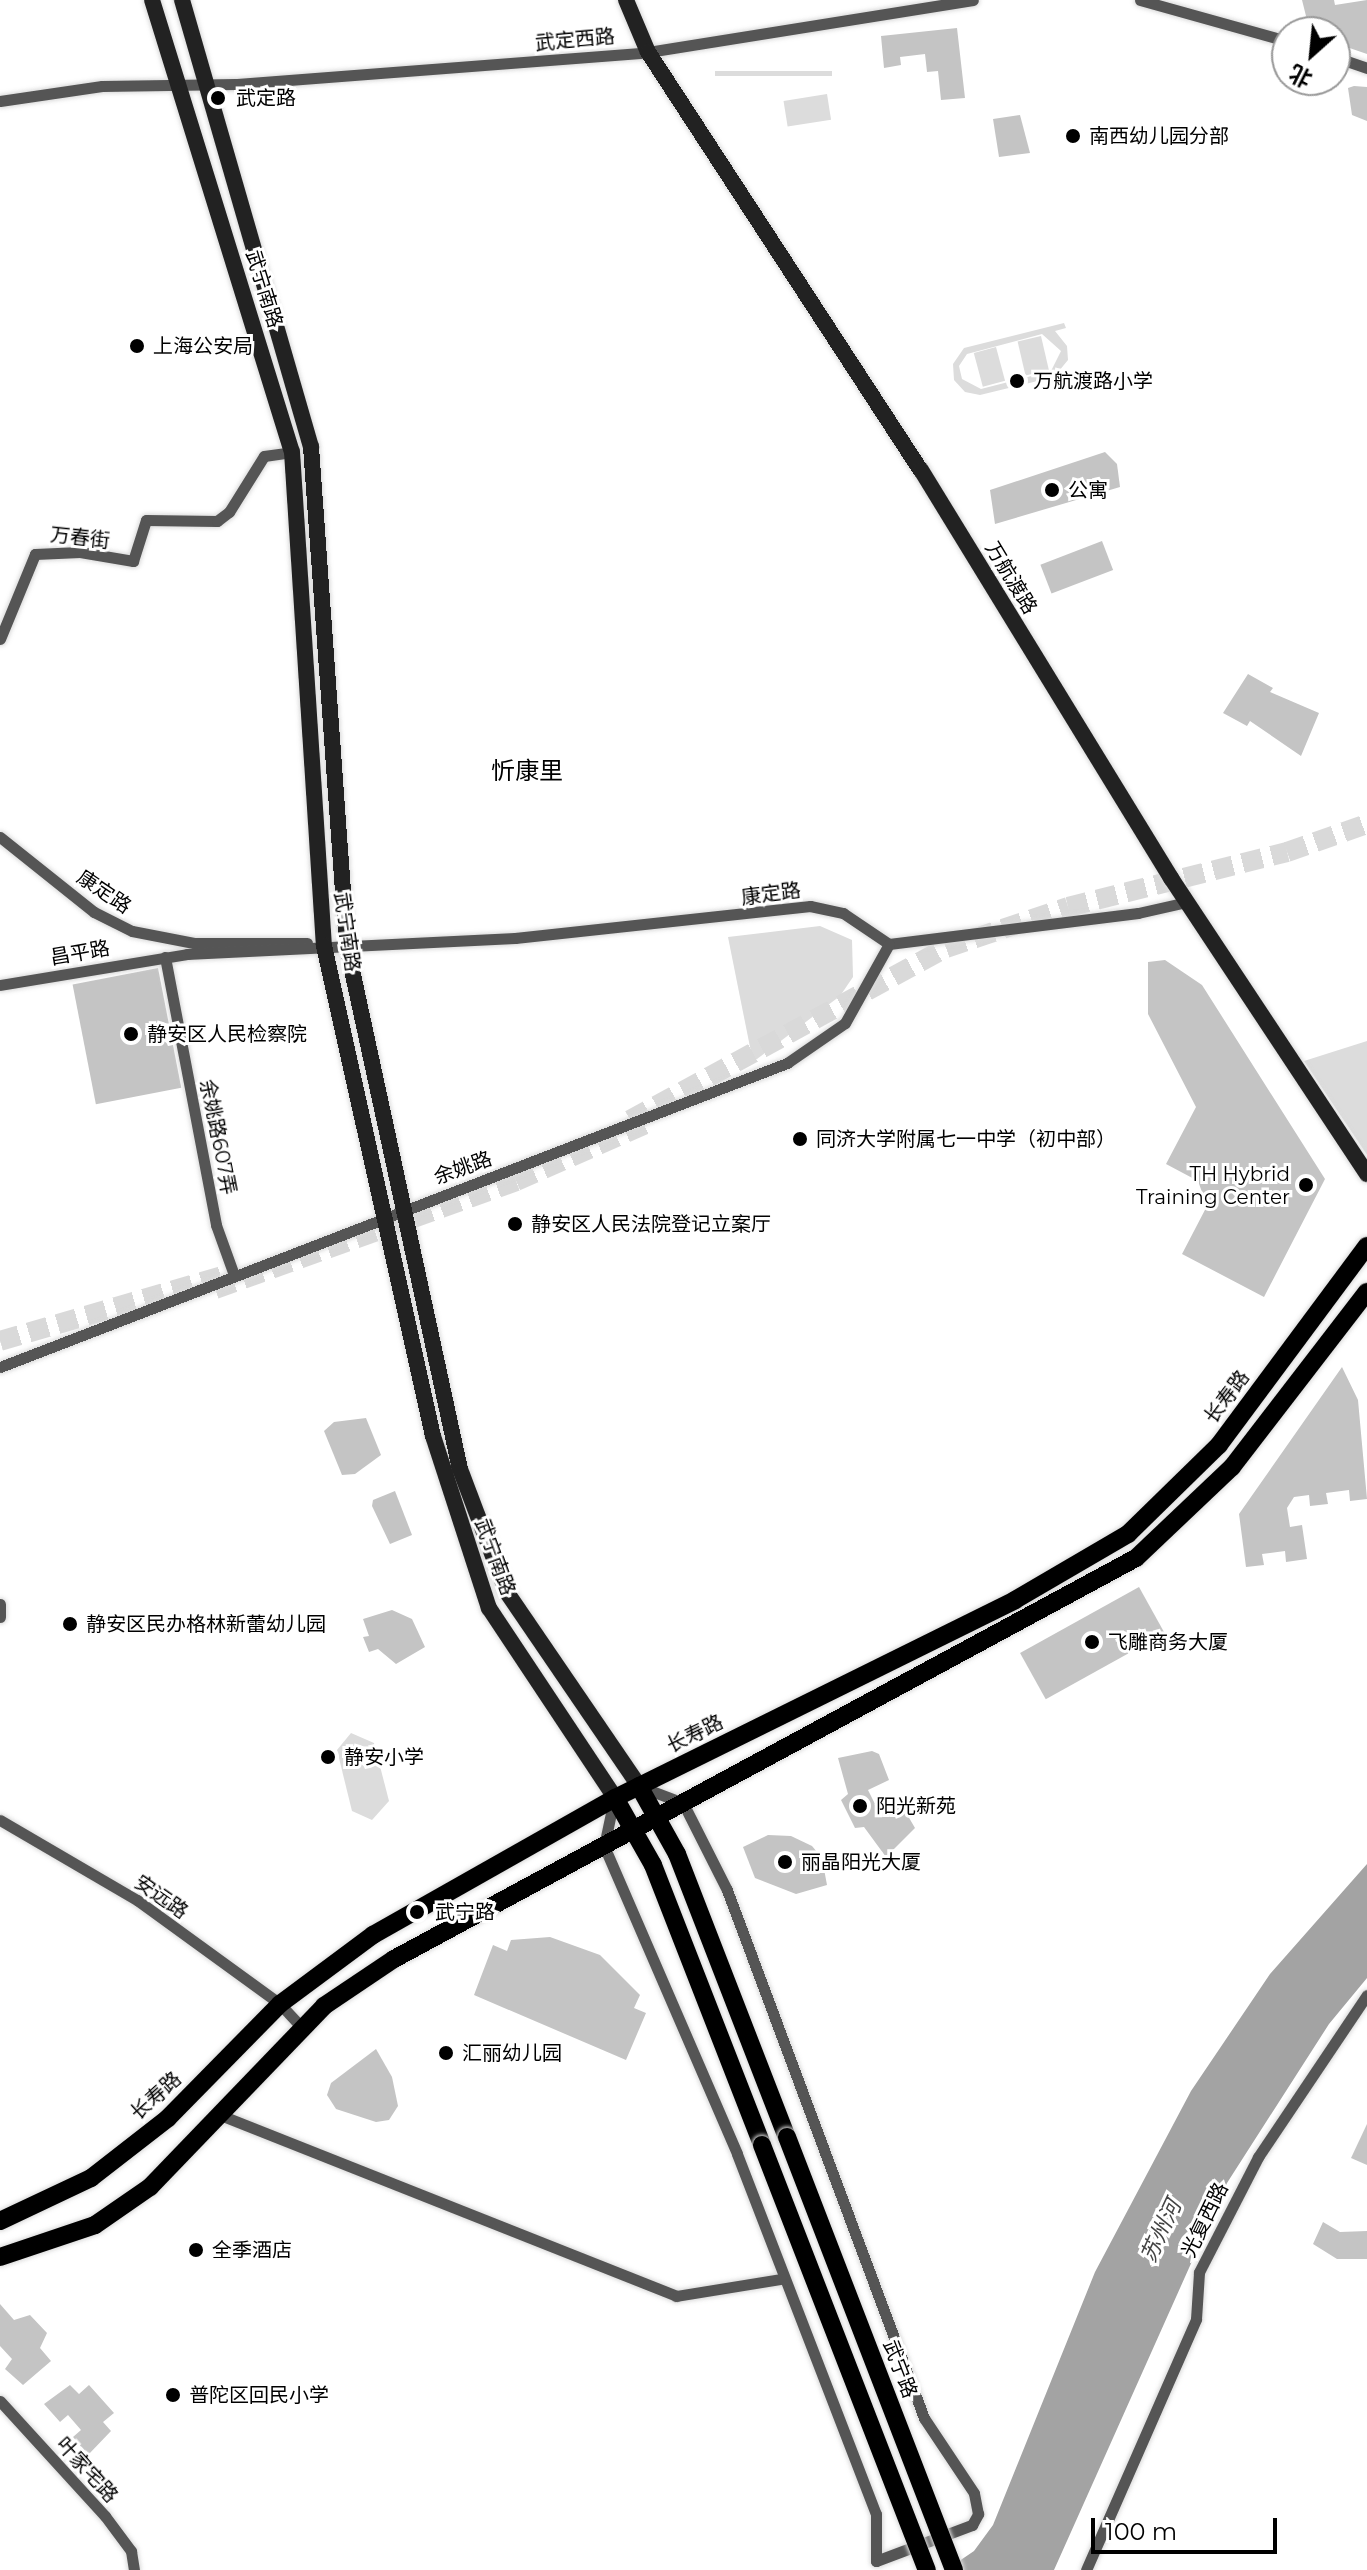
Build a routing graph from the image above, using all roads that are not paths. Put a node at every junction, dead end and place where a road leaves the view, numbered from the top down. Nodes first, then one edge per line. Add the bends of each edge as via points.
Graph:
1 (152, 0) edge
2 (182, 0) edge
3 (626, 0) edge
4 (973, 0) edge
5 (1140, 0) edge
6 (1271, 37) edge
7 (648, 52) junction
8 (177, 82) junction
9 (210, 84) junction
10 (0, 101) edge
11 (292, 452) junction
12 (0, 639) edge
13 (0, 837) edge
14 (1187, 902) junction
15 (889, 944) junction
16 (347, 947) junction
17 (325, 948) junction
18 (165, 957) junction
19 (0, 985) edge
20 (1367, 1174) edge
21 (406, 1208) junction
22 (382, 1217) junction
23 (1367, 1246) edge
24 (234, 1275) junction
25 (1367, 1292) edge
26 (0, 1367) edge
27 (0, 1604) edge
28 (0, 1617) edge
29 (639, 1786) junction
30 (615, 1798) junction
31 (683, 1803) junction
32 (657, 1818) junction
33 (0, 1820) edge
34 (634, 1829) junction
35 (604, 1846) junction
36 (1367, 1995) edge
37 (292, 2016) junction
38 (220, 2115) junction
39 (0, 2221) edge
40 (0, 2257) edge
41 (781, 2279) junction
42 (0, 2401) edge
43 (134, 2570) edge
44 (927, 2570) edge
45 (954, 2570) edge
46 (1086, 2570) edge

1 - 8 main road, 武宁南路
2 - 9 main road, 武宁南路
3 - 7 main road, 万航渡路
4 - 7 street, 武定西路
5 - 6 street
7 - 9 street, 武定西路
7 - 14 main road, 万航渡路 via 921,470
8 - 9 street, 武定西路
8 - 10 street
8 - 11 main road, 武宁南路
9 - 16 main road, 武宁南路 via 311,447
11 - 12 street, 万春街 via 264,456 229,512 217,521 146,520 133,561 80,552 35,554
11 - 17 main road, 武宁南路
13 - 17 street, 康定路 via 94,912 143,935 194,943
14 - 15 street via 1138,913
14 - 20 main road, 万航渡路
15 - 16 street, 康定路 via 843,913 810,906 515,938
15 - 21 street, 余姚路 via 865,996 820,1046
16 - 17 street, 康定路
16 - 21 main road, 武宁南路
17 - 18 street, 康定路
17 - 22 main road, 武宁南路
18 - 19 street, 昌平路
18 - 24 street, 余姚路607弄 via 216,1225
21 - 22 street, 余姚路
21 - 29 main road, 武宁南路 via 479,1531 506,1591
22 - 24 street, 余姚路
22 - 30 main road, 武宁南路 via 433,1436 489,1608
23 - 29 main road, 长寿路 via 1219,1445 1128,1534 1015,1600
24 - 26 street, 余姚路
25 - 31 main road, 长寿路 via 1232,1467 1136,1558
27 - 28 street
29 - 30 main road, 长寿路
29 - 31 street
29 - 32 main road, 武宁路
30 - 34 main road, 武宁南路
30 - 35 street
30 - 37 main road, 长寿路 via 373,1935
31 - 32 main road, 长寿路
31 - 41 street via 769,1990 812,2125 924,2418 974,2493 978,2514 972,2525 876,2561 876,2514
32 - 34 main road, 长寿路
32 - 45 main road, 武宁路, bridge
33 - 37 street, 安远路 via 137,1900
34 - 35 main road, 长寿路
34 - 44 main road, bridge
35 - 37 main road, 长寿路
35 - 41 street via 737,2154
36 - 46 street, 光复西路 via 1258,2157 1199,2272 1196,2319
37 - 38 main road, 长寿路
37 - 39 main road, 长寿路 via 91,2178
38 - 40 main road, 长寿路 via 150,2187 95,2225
38 - 41 street via 676,2296
42 - 43 street, 叶家宅路 via 105,2516 131,2551

